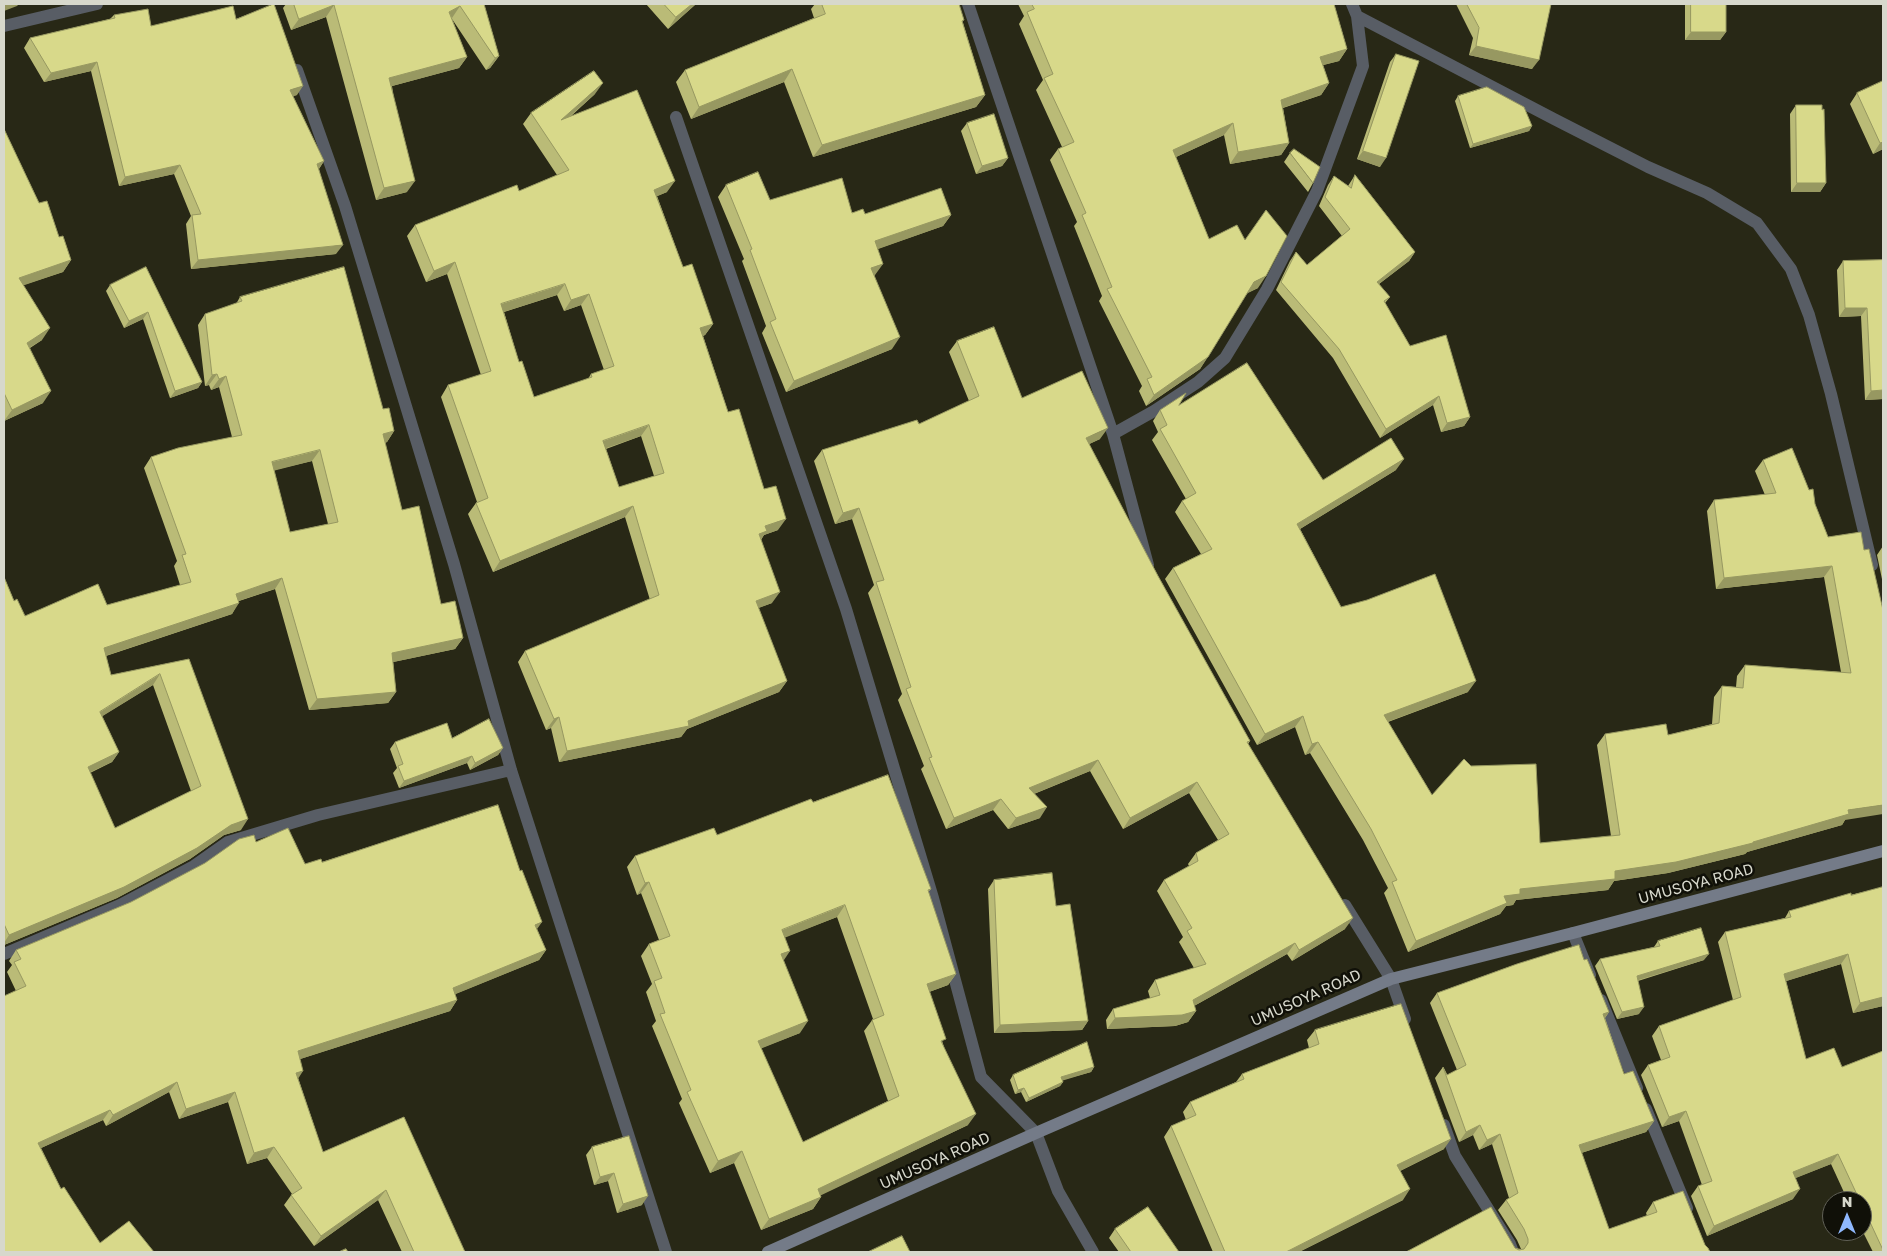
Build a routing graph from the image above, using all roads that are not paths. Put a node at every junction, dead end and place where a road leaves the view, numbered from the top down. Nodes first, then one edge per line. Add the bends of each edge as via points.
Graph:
1 (97, 4) edge
2 (968, 4) edge
3 (1352, 4) edge
4 (1357, 16) junction
5 (4, 26) edge
6 (293, 59) edge
7 (676, 117) dead end
8 (1113, 434) junction
9 (1154, 576) edge
10 (1874, 576) edge
11 (511, 770) junction
12 (1882, 853) edge
13 (1338, 894) edge
14 (1573, 933) junction
15 (4, 954) edge
16 (1391, 979) junction
17 (1411, 1035) edge
18 (1438, 1109) edge
19 (1036, 1133) junction
20 (1691, 1218) edge
21 (792, 1248) edge
22 (666, 1252) edge
23 (768, 1252) edge
24 (1093, 1252) edge
25 (1513, 1252) edge

1 - 5 street
2 - 8 street
3 - 4 street
4 - 8 street via 1362,66 1317,190 1266,289 1225,358 1198,382 1154,412
4 - 10 street via 1648,167 1707,193 1757,223 1791,269 1809,315
6 - 11 street via 345,206 451,555
7 - 19 street via 846,609 933,898 981,1077
8 - 9 street
11 - 15 street via 318,815 228,842 194,866 120,905
11 - 22 street
12 - 14 main road, UMUSOYA ROAD
13 - 16 street
14 - 16 main road, UMUSOYA ROAD
14 - 20 street
16 - 17 street
16 - 19 main road, UMUSOYA ROAD
18 - 25 street via 1455,1156
19 - 21 main road, UMUSOYA ROAD
19 - 24 street via 1058,1191
21 - 23 main road, UMUSOYA ROAD

